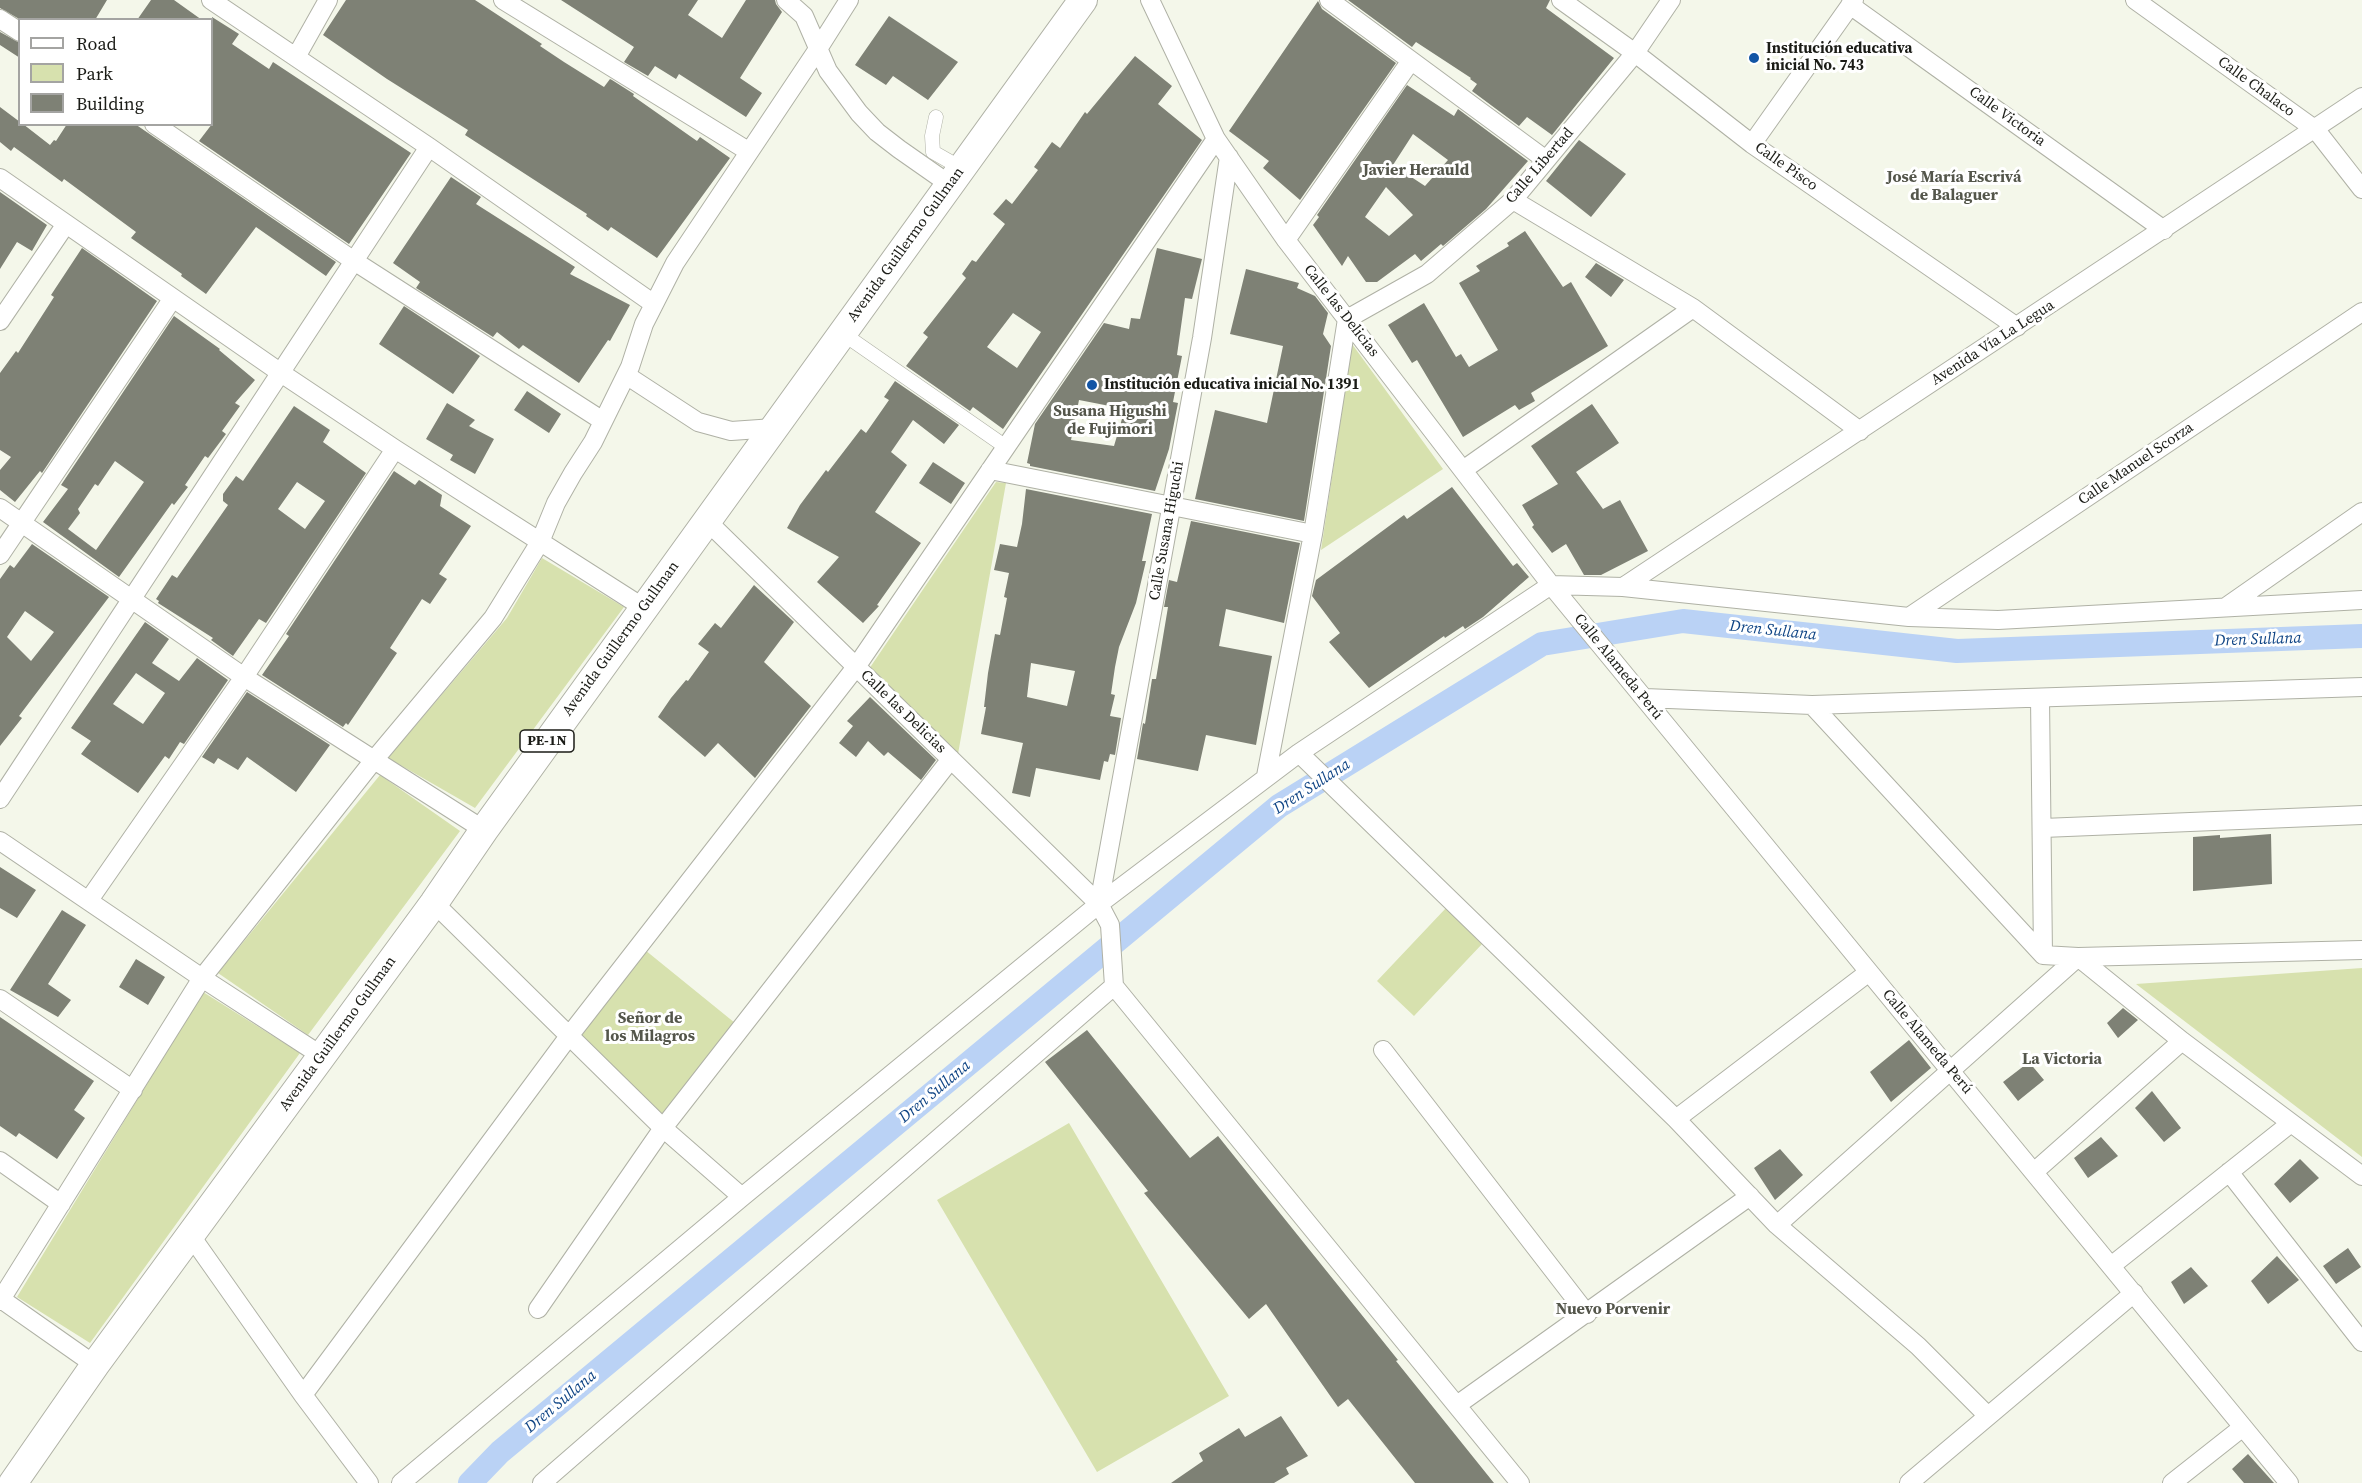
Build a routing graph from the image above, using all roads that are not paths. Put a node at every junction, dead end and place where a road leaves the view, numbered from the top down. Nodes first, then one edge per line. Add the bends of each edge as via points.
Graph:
1 (211, 0) edge
2 (328, 0) edge
3 (503, 0) edge
4 (786, 0) edge
5 (849, 0) edge
6 (1083, 0) edge
7 (1150, 0) edge
8 (1329, 0) edge
9 (1561, 0) edge
10 (1671, 0) edge
11 (2135, 0) edge
12 (1852, 2) edge
13 (0, 19) edge
14 (18, 31) edge
15 (818, 49) junction
16 (1635, 54) junction
17 (296, 57) junction
18 (1410, 62) junction
19 (2362, 97) edge
20 (936, 117) dead end
21 (157, 126) edge
22 (2316, 130) junction
23 (1216, 139) junction
24 (1752, 144) junction
25 (429, 147) junction
26 (748, 152) junction
27 (1228, 157) junction
28 (1546, 160) junction
29 (955, 176) junction
30 (0, 178) edge
31 (2362, 189) edge
32 (1513, 200) junction
33 (66, 224) junction
34 (2164, 230) junction
35 (1286, 240) junction
36 (354, 261) junction
37 (173, 298) junction
38 (654, 304) junction
39 (1693, 308) junction
40 (2362, 312) edge
41 (1347, 319) junction
42 (0, 321) edge
43 (2017, 327) junction
44 (842, 333) junction
45 (281, 373) junction
46 (626, 375) junction
47 (603, 422) junction
48 (774, 428) junction
49 (1860, 431) junction
50 (1005, 447) junction
51 (395, 449) junction
52 (990, 470) junction
53 (1463, 470) junction
54 (1171, 505) junction
55 (0, 508) edge
56 (2362, 512) edge
57 (707, 520) junction
58 (22, 523) junction
59 (1313, 534) junction
60 (540, 542) junction
61 (0, 555) edge
62 (1551, 585) junction
63 (1623, 587) junction
64 (133, 599) junction
65 (2362, 600) edge
66 (1564, 601) joint
67 (644, 608) junction
68 (2226, 608) junction
69 (1910, 617) junction
70 (856, 667) junction
71 (244, 677) junction
72 (2362, 687) edge
73 (1645, 698) junction
74 (2040, 698) junction
75 (1812, 705) junction
76 (1303, 757) junction
77 (951, 759) junction
78 (374, 760) junction
79 (1266, 776) junction
80 (0, 799) edge
81 (2362, 816) edge
82 (2043, 828) junction
83 (484, 830) junction
84 (0, 841) edge
85 (89, 900) junction
86 (434, 903) junction
87 (1099, 904) junction
88 (2362, 950) edge
89 (2043, 955) junction
90 (2078, 957) junction
91 (1869, 972) junction
92 (202, 978) junction
93 (1114, 983) junction
94 (0, 999) edge
95 (569, 1036) junction
96 (2182, 1041) junction
97 (1383, 1050) dead end
98 (322, 1056) junction
99 (1950, 1070) junction
100 (133, 1090) junction
101 (1676, 1119) junction
102 (2291, 1124) junction
103 (663, 1128) junction
104 (0, 1161) edge
105 (2034, 1172) junction
106 (2229, 1172) junction
107 (2362, 1176) edge
108 (1750, 1196) junction
109 (742, 1197) junction
110 (61, 1204) junction
111 (1777, 1225) junction
112 (191, 1236) junction
113 (2111, 1266) junction
114 (2134, 1293) junction
115 (1, 1300) edge
116 (538, 1310) dead end
117 (1587, 1314) junction
118 (2362, 1342) edge
119 (95, 1365) junction
120 (303, 1395) junction
121 (1457, 1405) junction
122 (1988, 1416) junction
123 (2243, 1427) junction
124 (13, 1483) edge
125 (369, 1483) edge
126 (402, 1483) edge
127 (542, 1483) edge
128 (1520, 1483) edge
129 (1909, 1483) edge
130 (2172, 1483) edge
131 (2289, 1483) edge

1 - 17 street
2 - 17 street
3 - 26 street
4 - 15 street via 804,16
5 - 15 street
6 - 29 main road, Avenida Guillermo Gullman / PE-1N
7 - 23 street, Calle las Delicias
8 - 18 street
9 - 16 street, Calle Pisco
10 - 16 street, Calle Libertad
11 - 22 street, Calle Chalaco
12 - 24 street
12 - 34 street, Calle Victoria
13 - 14 street
15 - 26 street
15 - 29 street via 833,80 877,132 899,149
16 - 24 street, Calle Pisco
16 - 28 street, Calle Libertad
17 - 25 street
18 - 28 street
18 - 35 street
19 - 22 street, Avenida Vía La Legua
20 - 29 street via 933,152
21 - 36 street
22 - 31 street, Calle Chalaco
22 - 34 street, Avenida Vía La Legua
23 - 27 street, Calle las Delicias
23 - 50 street
24 - 43 street, Calle Pisco
25 - 36 street
25 - 38 street
26 - 38 street via 675,263
27 - 35 street, Calle las Delicias
27 - 54 street, Calle Susana Higuchi via 1202,338
28 - 32 street, Calle Libertad
29 - 44 main road, Avenida Guillermo Gullman / PE-1N
30 - 33 street
32 - 39 street
32 - 41 street, Calle Libertad via 1427,274
33 - 37 street
33 - 42 street
34 - 43 street, Avenida Vía La Legua
35 - 41 street, Calle las Delicias
36 - 45 street
36 - 47 street
37 - 45 street
37 - 58 street
38 - 46 street
39 - 49 street
39 - 53 street
40 - 69 street, Calle Manuel Scorza
41 - 53 street, Calle las Delicias
41 - 59 street
43 - 49 street, Avenida Vía La Legua
44 - 48 main road, Avenida Guillermo Gullman / PE-1N
44 - 50 street
45 - 51 street
45 - 64 street
46 - 47 street
46 - 48 street via 698,422 731,431
47 - 60 street via 556,503
48 - 57 main road, Avenida Guillermo Gullman / PE-1N
49 - 63 street, Avenida Vía La Legua
50 - 52 street
51 - 60 street
51 - 71 street
52 - 54 street
52 - 70 street
53 - 62 street, Calle las Delicias
54 - 59 street
54 - 87 street, Calle Susana Higuchi
55 - 58 street
56 - 68 street
57 - 67 main road, Avenida Guillermo Gullman / PE-1N
57 - 70 street, Calle las Delicias
58 - 61 street
58 - 64 street
59 - 79 street
60 - 67 street
60 - 78 street via 493,618
62 - 63 street
62 - 66 street, Calle las Delicias
62 - 76 street
63 - 69 street
64 - 71 street
64 - 80 street
65 - 68 street
66 - 73 street, Calle Alameda Perú
67 - 83 main road, Avenida Guillermo Gullman / PE-1N
68 - 69 street via 1998,620
70 - 77 street, Calle las Delicias
70 - 95 street
71 - 78 street
71 - 85 street
72 - 74 street
73 - 75 street
73 - 91 street, Calle Alameda Perú
74 - 75 street
74 - 82 street
75 - 89 street
76 - 79 street
76 - 101 street
77 - 87 street, Calle las Delicias
77 - 103 street
78 - 83 street
78 - 92 street
79 - 87 street
81 - 82 street
82 - 89 street
83 - 86 main road, Avenida Guillermo Gullman / PE-1N
84 - 85 street
85 - 92 street
86 - 95 street
86 - 98 main road, Avenida Guillermo Gullman / PE-1N
87 - 93 street, Calle las Delicias via 1110,925
87 - 109 street
88 - 90 street
89 - 90 street
90 - 96 street
90 - 99 street
91 - 99 street, Calle Alameda Perú
91 - 101 street
92 - 98 street
92 - 100 street
93 - 121 street
93 - 127 street
94 - 100 street
95 - 103 street
95 - 120 street
96 - 102 street
96 - 105 street
97 - 117 street
98 - 112 main road, Avenida Guillermo Gullman / PE-1N
99 - 105 street, Calle Alameda Perú
99 - 111 street
100 - 110 street
101 - 108 street
102 - 106 street
102 - 107 street
103 - 109 street
103 - 116 street
104 - 110 street
105 - 113 street, Calle Alameda Perú
106 - 113 street
106 - 118 street
108 - 111 street
108 - 117 street
109 - 126 street
110 - 115 street
111 - 122 street via 1918,1346
112 - 119 main road, Avenida Guillermo Gullman / PE-1N
112 - 120 street
113 - 114 street, Calle Alameda Perú
114 - 122 street
114 - 123 street, Calle Alameda Perú
115 - 119 street
117 - 121 street
119 - 124 main road, Avenida Guillermo Gullman / PE-1N
120 - 125 street
121 - 128 street
122 - 129 street
123 - 130 street
123 - 131 street, Calle Alameda Perú

